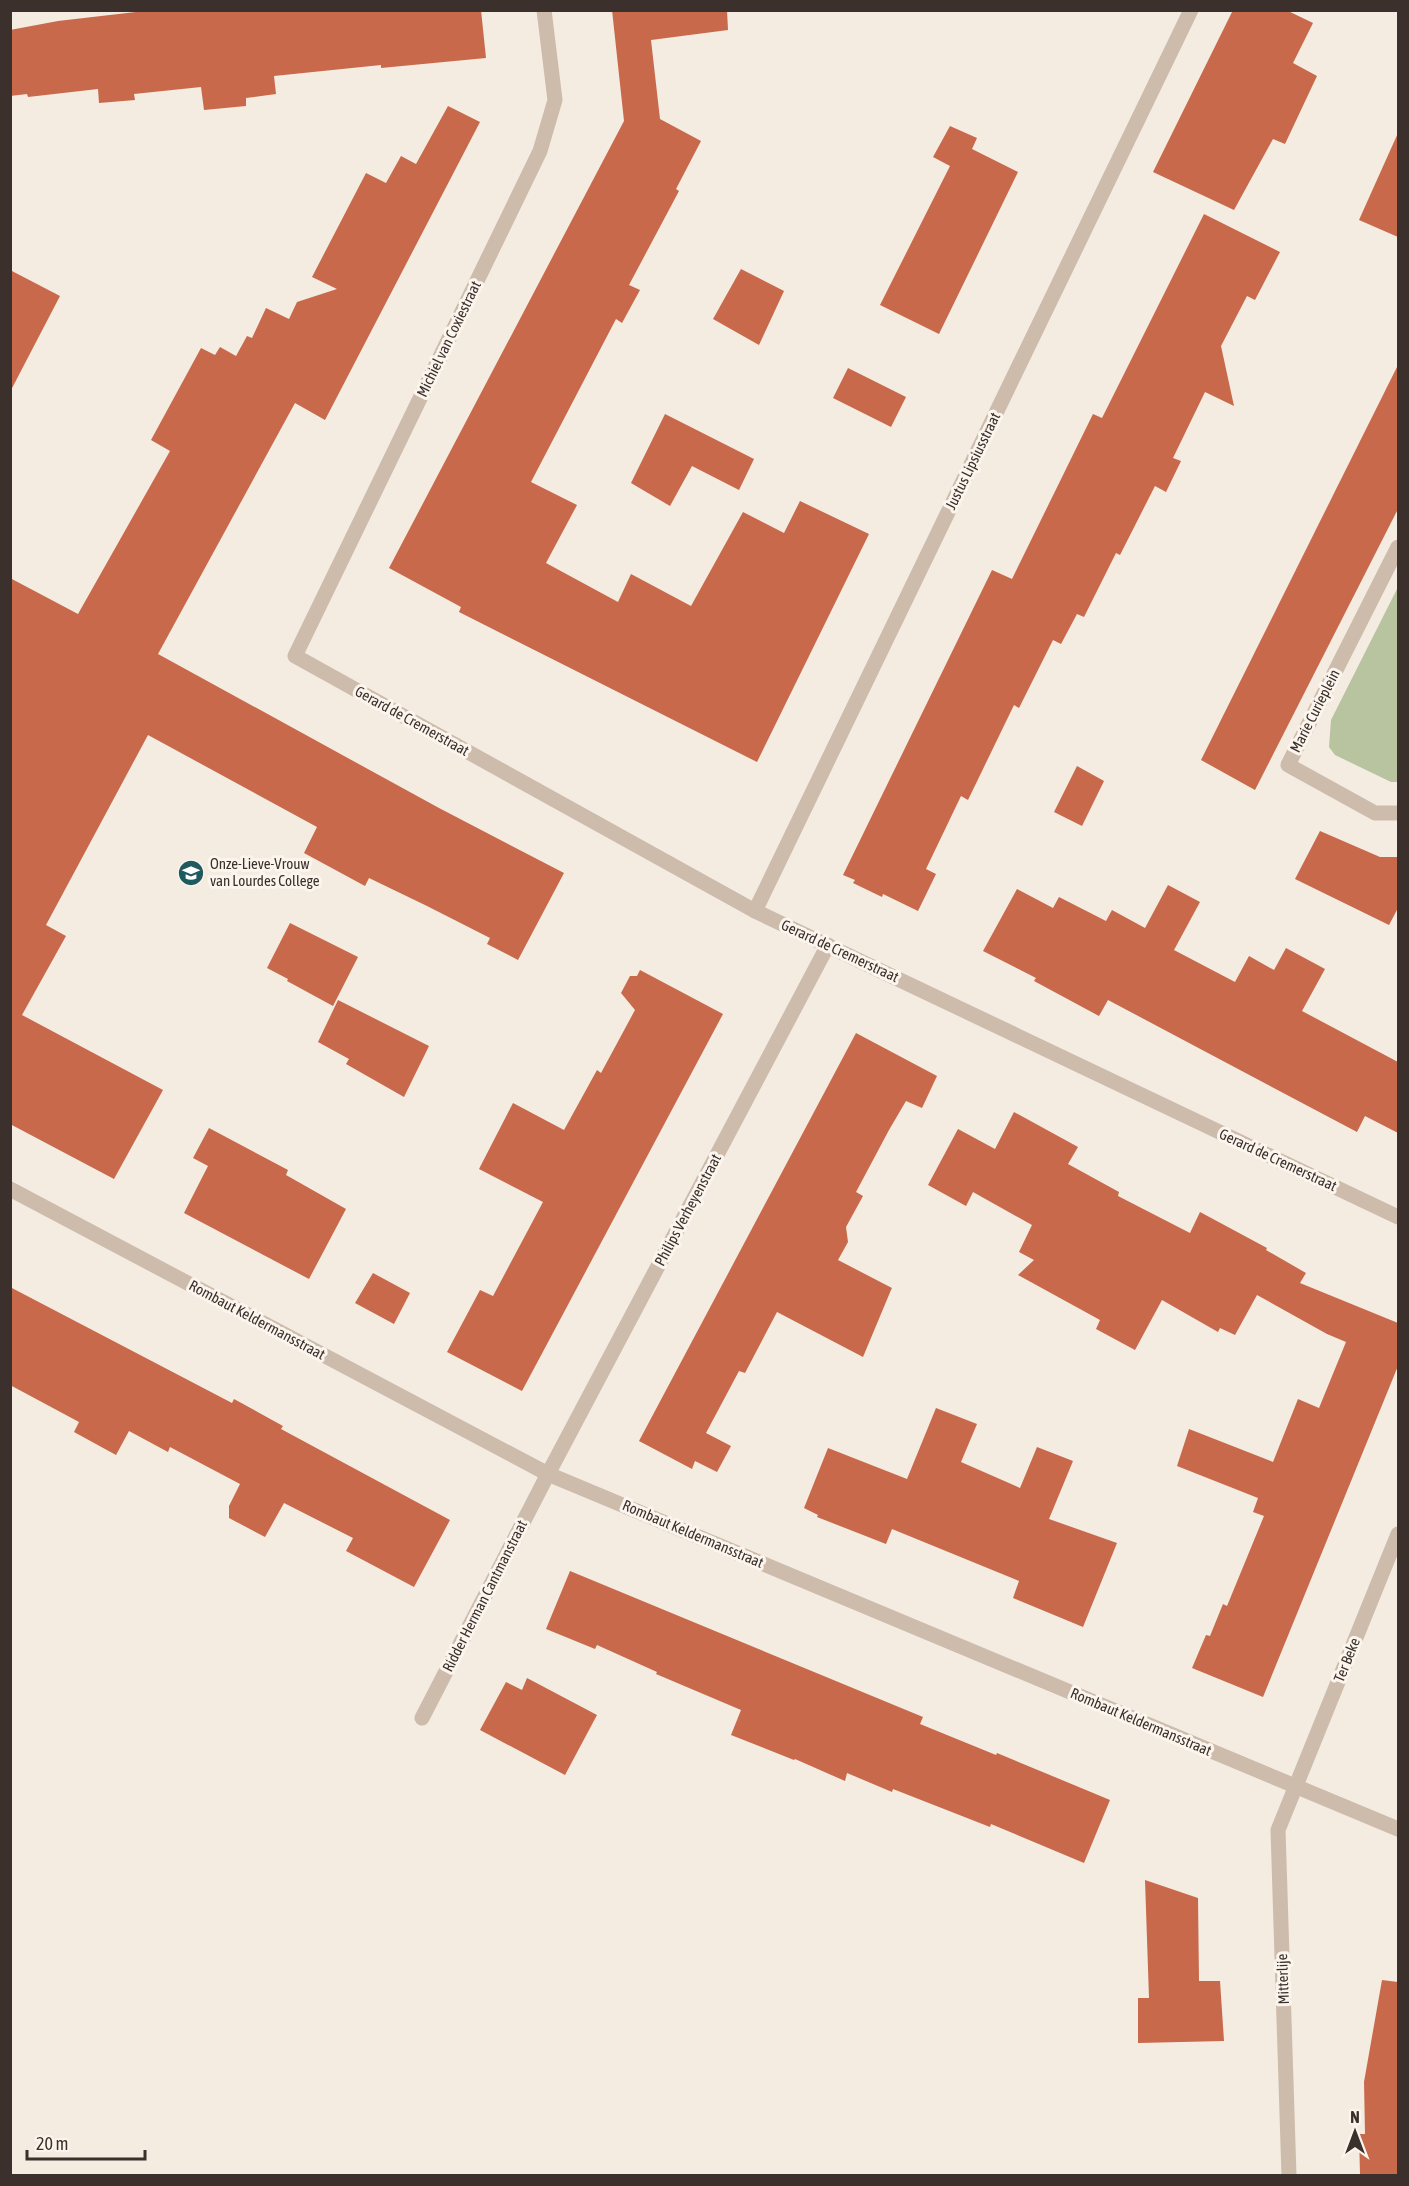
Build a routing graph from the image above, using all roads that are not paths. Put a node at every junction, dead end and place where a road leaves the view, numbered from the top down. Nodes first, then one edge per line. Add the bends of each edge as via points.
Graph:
1 (544, 10) edge
2 (1191, 10) edge
3 (1398, 547) edge
4 (296, 656) joint
5 (1398, 813) edge
6 (756, 911) junction
7 (828, 945) junction
8 (10, 1190) edge
9 (1398, 1217) edge
10 (548, 1474) junction
11 (1398, 1534) edge
12 (422, 1718) dead end
13 (1296, 1786) junction
14 (1398, 1829) edge
15 (1289, 2175) edge

1 - 4 street, Michiel van Coxiestraat via 555,100 540,151
2 - 6 street, Justus Lipsiusstraat
3 - 5 street, Marie Curieplein via 1288,765 1375,813
4 - 6 street, Gerard de Cremerstraat
6 - 7 street, Gerard de Cremerstraat
7 - 9 street, Gerard de Cremerstraat
7 - 10 street, Philips Verheyenstraat
8 - 10 street, Rombaut Keldermansstraat
10 - 12 street, Ridder Herman Cantmanstraat
10 - 13 street, Rombaut Keldermansstraat
11 - 13 street, Ter Beke
13 - 14 street, Rombaut Keldermansstraat
13 - 15 street, Mitterlije via 1278,1830

